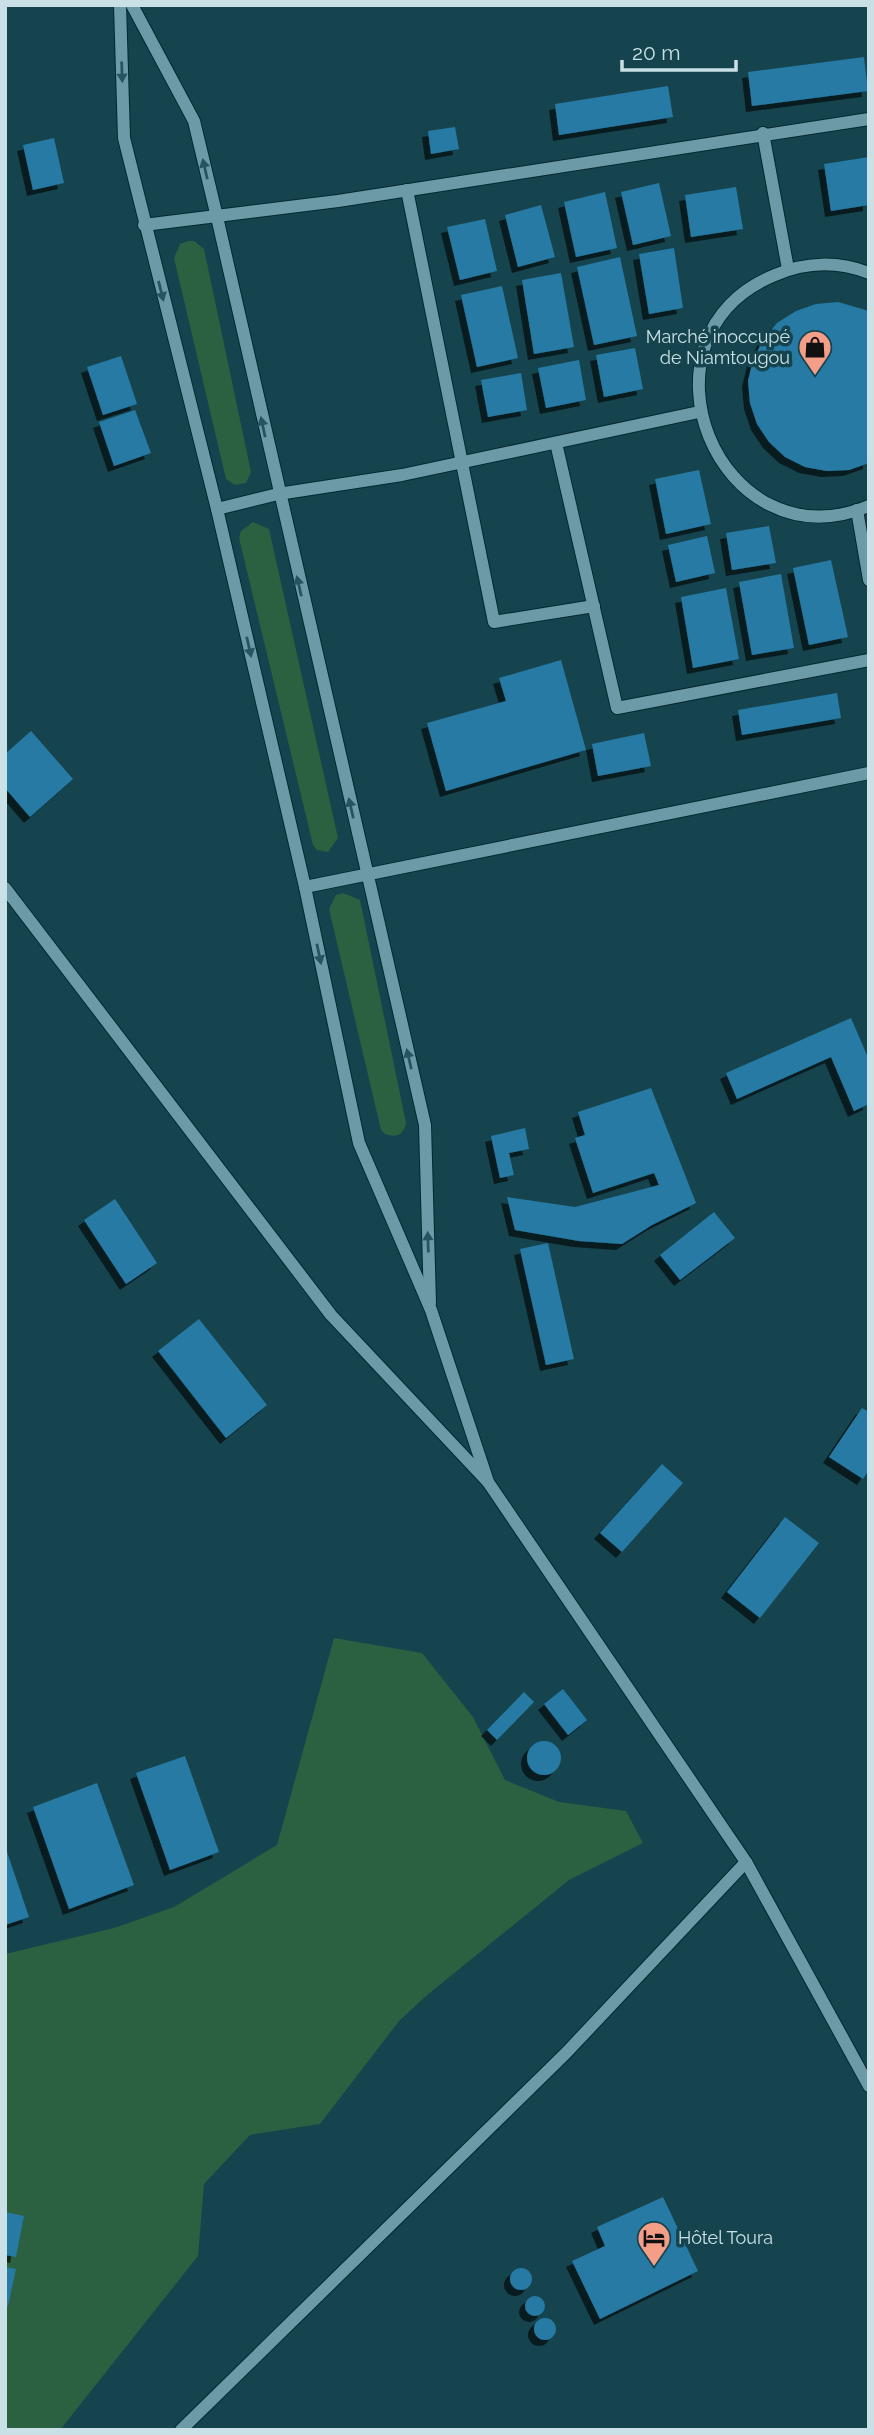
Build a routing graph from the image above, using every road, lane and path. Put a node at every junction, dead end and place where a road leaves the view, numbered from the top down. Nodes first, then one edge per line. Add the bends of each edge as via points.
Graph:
1 (120, 5) edge
2 (132, 5) edge
3 (869, 118) edge
4 (763, 133) junction
5 (407, 190) junction
6 (217, 217) junction
7 (144, 225) junction
8 (789, 269) junction
9 (869, 273) edge
10 (699, 412) junction
11 (556, 443) junction
12 (463, 462) junction
13 (278, 494) junction
14 (863, 508) edge
15 (217, 509) junction
16 (869, 580) edge
17 (594, 606) junction
18 (869, 660) edge
19 (869, 773) edge
20 (367, 874) junction
21 (305, 887) junction
22 (5, 888) edge
23 (431, 1310) junction
24 (488, 1482) junction
25 (746, 1863) junction
26 (869, 2086) edge
27 (181, 2430) edge

1 -> 7 street via 124,138
6 -> 2 street via 194,121
3 - 4 street
4 - 5 street
4 - 8 street
5 - 6 street
5 - 12 street
6 - 7 street
13 -> 6 street
7 -> 15 street
8 - 9 street via 840,265
8 - 10 street via 764,279 724,313 701,360
10 - 11 street
10 - 14 street via 719,461 757,497 806,514 832,515
11 - 12 street
11 - 17 street
12 - 13 street
12 - 17 street via 494,622
13 - 15 street
20 -> 13 street
14 - 16 street
15 -> 21 street
17 - 18 street via 617,708
19 - 20 street
20 - 21 street
23 -> 20 street via 425,1125
21 -> 23 street via 359,1143
22 - 24 street via 331,1315
23 - 24 street
24 - 25 street
25 - 26 street
25 - 27 street via 566,2053

